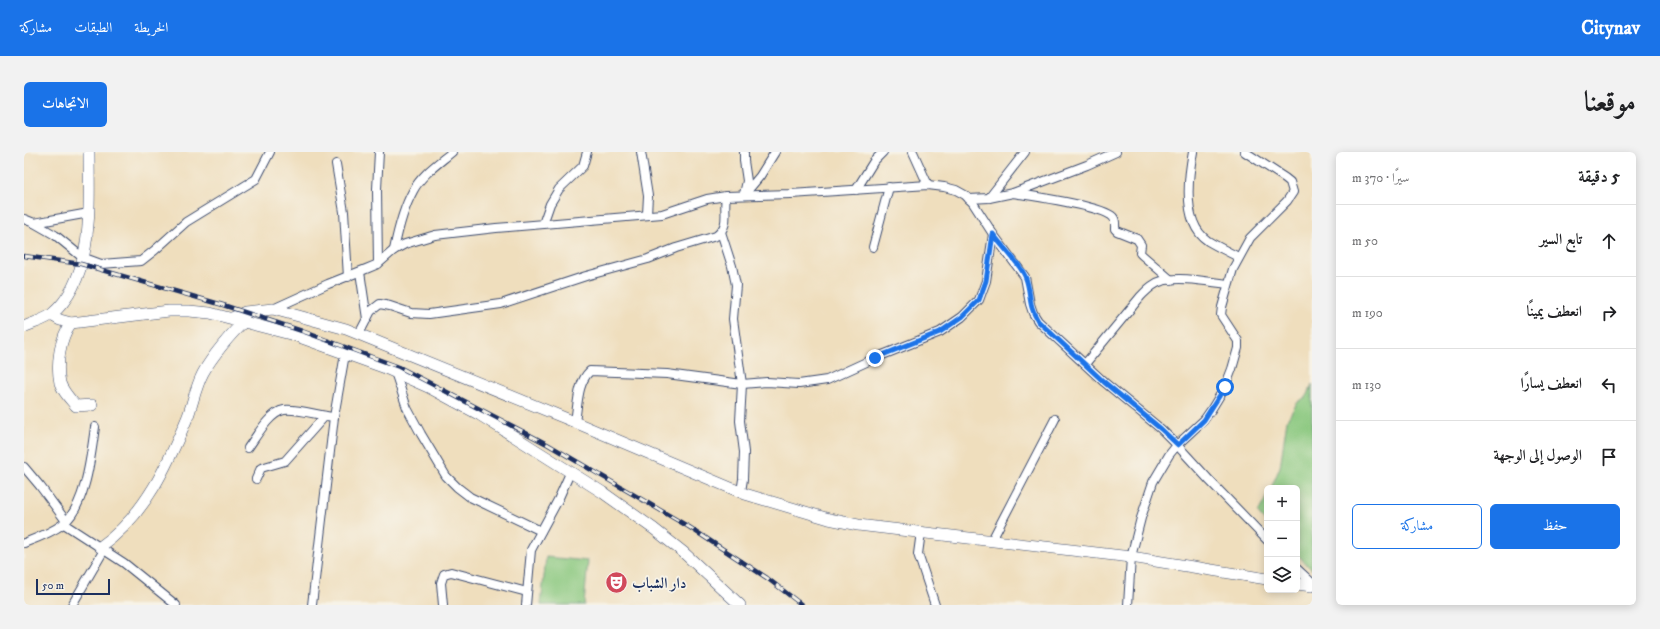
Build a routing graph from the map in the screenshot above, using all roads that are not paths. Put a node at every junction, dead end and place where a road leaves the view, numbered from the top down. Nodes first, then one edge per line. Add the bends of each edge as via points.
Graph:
1 (89, 152) edge
2 (270, 152) edge
3 (379, 152) edge
4 (452, 152) edge
5 (587, 152) edge
6 (641, 152) edge
7 (744, 152) edge
8 (774, 152) edge
9 (883, 152) edge
10 (913, 152) edge
11 (1025, 152) edge
12 (1116, 152) edge
13 (1193, 152) edge
14 (1245, 152) edge
15 (336, 164) dead end
16 (928, 185) junction
17 (889, 187) junction
18 (856, 190) junction
19 (1013, 193) junction
20 (744, 195) junction
21 (726, 196) junction
22 (988, 198) junction
23 (969, 199) junction
24 (88, 213) junction
25 (647, 214) junction
26 (24, 219) edge
27 (34, 223) junction
28 (543, 224) junction
29 (721, 232) junction
30 (993, 234) junction
31 (873, 247) dead end
32 (394, 250) junction
33 (82, 257) junction
34 (1238, 257) junction
35 (378, 264) junction
36 (360, 272) junction
37 (348, 277) junction
38 (1171, 280) junction
39 (1228, 284) junction
40 (273, 309) junction
41 (51, 315) junction
42 (232, 318) junction
43 (367, 319) junction
44 (245, 321) junction
45 (71, 323) junction
46 (24, 327) edge
47 (359, 334) junction
48 (345, 354) junction
49 (1085, 364) junction
50 (395, 372) junction
51 (742, 384) junction
52 (92, 405) dead end
53 (325, 416) junction
54 (334, 417) junction
55 (1055, 419) dead end
56 (575, 422) junction
57 (95, 427) dead end
58 (1178, 445) junction
59 (248, 448) dead end
60 (24, 467) edge
61 (570, 473) junction
62 (256, 479) dead end
63 (740, 492) junction
64 (65, 522) junction
65 (541, 531) junction
66 (921, 532) junction
67 (1264, 537) edge
68 (992, 540) junction
69 (24, 543) edge
70 (102, 549) junction
71 (1131, 557) junction
72 (1300, 572) edge
73 (1264, 579) edge
74 (1312, 583) edge
75 (1300, 584) edge
76 (1312, 586) edge
77 (527, 592) junction
78 (72, 605) edge
79 (176, 605) edge
80 (312, 605) edge
81 (443, 605) edge
82 (526, 605) edge
83 (740, 605) edge
84 (935, 605) edge
85 (1128, 605) edge

1 - 24 street
2 - 33 street via 256,179 186,222 141,261 101,264
3 - 35 street
4 - 32 street via 421,179 413,190
5 - 28 street via 583,166 559,189
6 - 25 street via 648,196
7 - 20 street via 747,181
8 - 20 street via 760,176
9 - 18 street via 874,161
10 - 16 street
11 - 22 street
12 - 19 street
13 - 34 street via 1188,183 1194,221 1207,241
14 - 34 street via 1285,178 1293,192 1250,238
15 - 37 street via 344,212
16 - 17 street
16 - 23 street via 956,190
17 - 18 street
17 - 31 street
18 - 20 street
19 - 22 street
19 - 38 street via 1095,209 1112,216 1115,220 1115,229 1137,239 1141,245 1140,253
20 - 21 street
21 - 25 street via 707,199 662,214
21 - 29 street via 726,220
22 - 23 street
23 - 30 street
24 - 27 street
24 - 33 street via 86,244
25 - 28 street
26 - 27 street
27 - 33 street
28 - 32 street via 435,235 410,242
29 - 43 street via 716,236 648,259 501,304 429,314 411,313 380,304 373,309
29 - 51 street via 736,285 733,319
30 - 49 street via 1025,277 1030,304 1038,321
30 - 51 street via 986,281 979,300 962,317 940,332 827,380 799,384
32 - 35 street
33 - 41 street via 77,280
34 - 39 street
35 - 36 street
36 - 37 street
36 - 43 street
37 - 40 street
38 - 39 street
38 - 49 street via 1160,282 1141,296
39 - 58 street via 1221,316 1238,341 1232,369 1225,387 1210,410 1199,425
40 - 42 street via 245,312
40 - 47 street
41 - 45 street
41 - 46 street
42 - 44 street
42 - 45 street via 189,311
43 - 47 street
44 - 48 street via 294,335
44 - 70 street via 234,330 203,373 165,470 145,501
45 - 52 street via 59,354 60,383 76,406
47 - 56 street
48 - 50 street
48 - 54 street
49 - 58 street
50 - 61 street via 480,414
50 - 65 street via 407,408 446,476 470,497
51 - 56 street via 667,374 590,371 581,383
51 - 63 street via 740,421 744,464
53 - 54 street
53 - 59 street via 284,410 266,423
53 - 62 street via 285,460 261,468
54 - 80 street
55 - 68 street
56 - 63 street
57 - 64 street via 90,468 77,507
58 - 67 street
58 - 71 street via 1153,482
60 - 64 street
61 - 65 street
61 - 83 street via 654,529 694,561
63 - 66 street via 829,519
64 - 69 street
64 - 70 street
65 - 77 street via 531,550
66 - 68 street
66 - 84 street via 918,554
68 - 71 street
70 - 78 street
70 - 79 street via 124,562
71 - 73 street
71 - 85 street
72 - 74 street
75 - 76 street
77 - 81 street via 451,572 444,574 441,583
77 - 82 street

